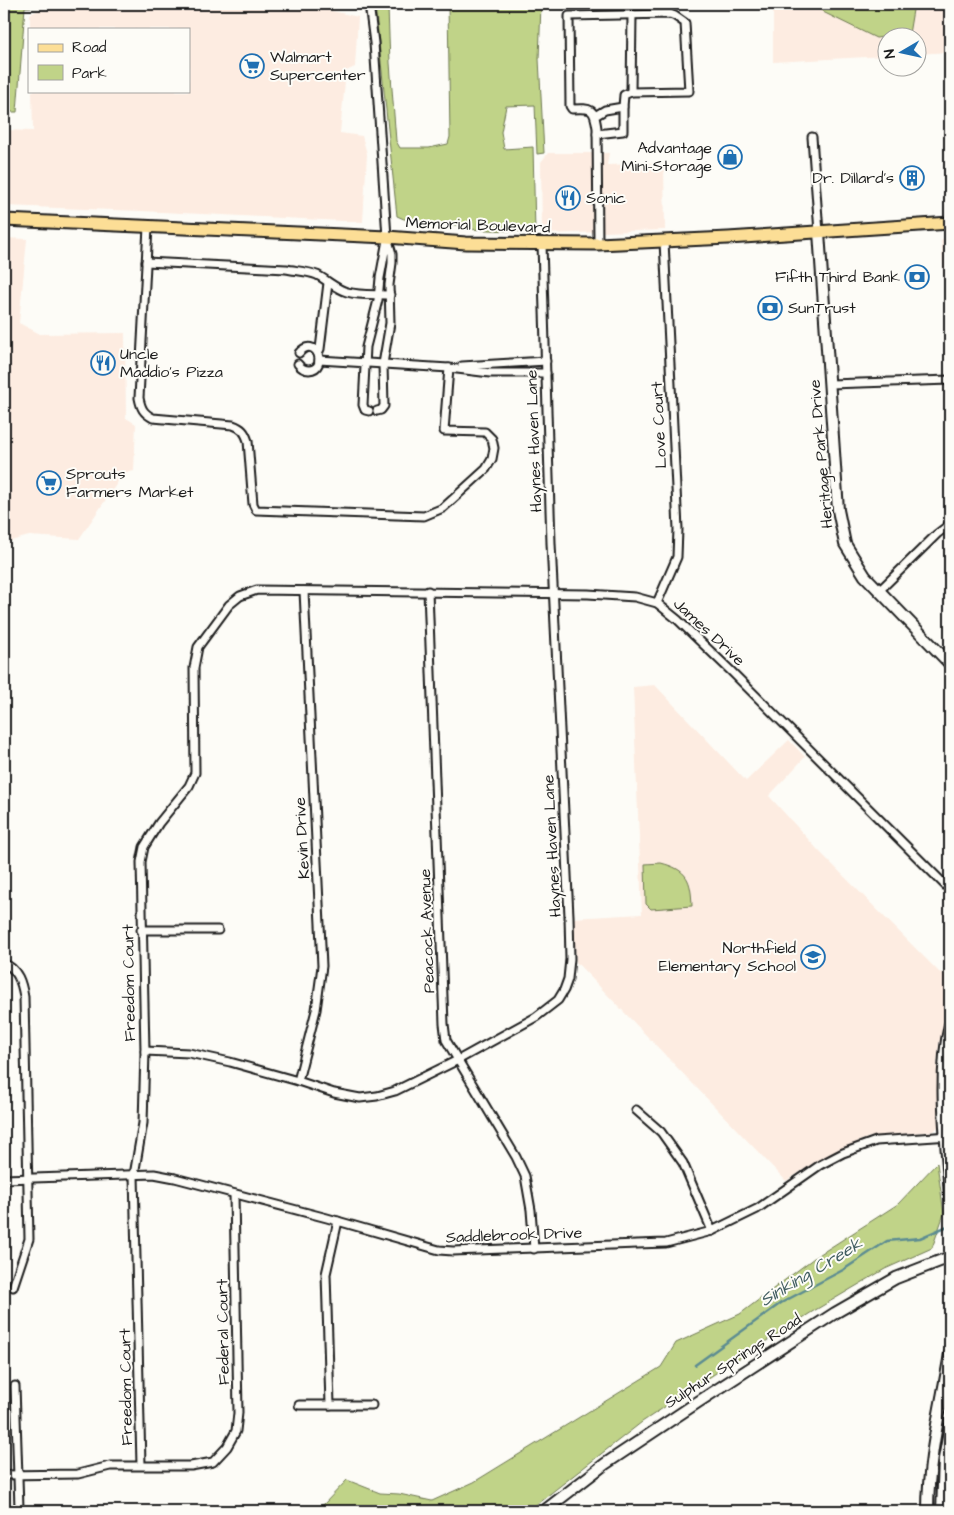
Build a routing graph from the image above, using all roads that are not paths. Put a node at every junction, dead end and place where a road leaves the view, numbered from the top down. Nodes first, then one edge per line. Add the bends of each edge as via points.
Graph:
1 (370, 4) edge
2 (632, 15) junction
3 (631, 92) junction
4 (623, 107) junction
5 (595, 116) junction
6 (597, 134) junction
7 (812, 137) dead end
8 (4, 220) edge
9 (950, 223) edge
10 (148, 227) junction
11 (819, 232) junction
12 (387, 237) junction
13 (664, 241) junction
14 (542, 244) junction
15 (598, 244) junction
16 (146, 262) junction
17 (328, 283) junction
18 (378, 295) junction
19 (390, 295) junction
20 (299, 353) dead end
21 (319, 357) junction
22 (546, 361) junction
23 (365, 363) junction
24 (298, 364) dead end
25 (383, 364) junction
26 (449, 368) junction
27 (546, 373) junction
28 (950, 380) edge
29 (830, 384) junction
30 (950, 524) edge
31 (304, 591) junction
32 (428, 591) junction
33 (879, 591) junction
34 (554, 593) junction
35 (656, 603) junction
36 (950, 664) edge
37 (950, 890) edge
38 (142, 930) junction
39 (218, 930) dead end
40 (7, 965) edge
41 (950, 1025) edge
42 (145, 1051) junction
43 (458, 1060) junction
44 (298, 1081) junction
45 (636, 1110) dead end
46 (948, 1136) edge
47 (134, 1175) junction
48 (4, 1179) edge
49 (28, 1179) junction
50 (234, 1194) junction
51 (950, 1196) edge
52 (338, 1221) junction
53 (712, 1231) junction
54 (534, 1248) junction
55 (950, 1257) edge
56 (13, 1287) dead end
57 (950, 1354) edge
58 (15, 1386) dead end
59 (299, 1405) dead end
60 (330, 1405) junction
61 (372, 1405) dead end
62 (950, 1426) edge
63 (141, 1465) junction
64 (4, 1475) edge
65 (18, 1476) junction
66 (17, 1511) edge
67 (544, 1511) edge
68 (928, 1511) edge
69 (942, 1511) edge

1 - 12 street
2 - 3 street
2 - 3 street via 670,14 685,23 689,91
2 - 5 street via 569,16 570,106 572,109 592,110
3 - 4 street via 624,95
4 - 5 street via 604,110
4 - 6 street via 623,131
5 - 6 street
6 - 15 street
7 - 11 street
8 - 10 main road, Memorial Boulevard
9 - 11 main road, Memorial Boulevard
10 - 12 main road, Memorial Boulevard
10 - 16 street
11 - 13 main road, Memorial Boulevard
11 - 29 street, Heritage Park Drive
12 - 14 main road, Memorial Boulevard
12 - 18 street
12 - 19 street via 392,254
13 - 15 main road, Memorial Boulevard
13 - 35 street, Love Court via 678,529 677,557
14 - 15 main road, Memorial Boulevard
14 - 22 street, Haynes Haven Lane
16 - 17 street via 286,270 318,276
16 - 26 street via 139,398 142,409 153,418 233,424 245,432 256,510 424,516 443,508 486,469 494,448 492,439 485,432 444,431
17 - 18 street via 346,292
17 - 21 street
18 - 19 street
18 - 23 street
19 - 25 street via 390,323
20 - 21 street via 312,348
21 - 23 street
21 - 24 street via 316,367 310,370
22 - 26 street
22 - 27 street, Haynes Haven Lane
23 - 25 street
23 - 25 street via 363,405 366,410 373,411 384,406
25 - 26 street
26 - 27 street via 490,373
27 - 34 street, Haynes Haven Lane
28 - 29 street
29 - 33 street, Heritage Park Drive via 838,514 845,544 865,576
30 - 33 street
31 - 32 street, James Drive
31 - 38 street, Freedom Court via 257,590 240,596 229,605 198,647 194,668 194,773 189,786 144,847 141,862
31 - 44 street, Kevin Drive via 322,966 316,1010
32 - 34 street, James Drive
32 - 43 street, Peacock Avenue via 444,1024 446,1040
33 - 36 street, Heritage Park Drive
34 - 35 street, James Drive via 627,596
34 - 43 street, Haynes Haven Lane via 569,916 568,979 558,1000 536,1017
35 - 37 street, James Drive via 732,671
38 - 39 street
38 - 42 street, Freedom Court
40 - 49 street via 22,982 24,997
41 - 46 street via 944,1084
42 - 44 street, Haynes Haven Lane via 189,1053
42 - 47 street, Freedom Court via 143,1123
43 - 44 street, Haynes Haven Lane via 395,1091 377,1096 360,1098
43 - 54 street, Peacock Avenue via 525,1176
45 - 53 street via 661,1132 683,1163
46 - 51 street
46 - 53 street, Saddlebrook Drive via 876,1141 843,1153 757,1209
47 - 49 street, Saddlebrook Drive
47 - 50 street, Saddlebrook Drive via 154,1174
47 - 63 street, Freedom Court
48 - 49 street, Saddlebrook Drive
49 - 56 street via 28,1239
50 - 52 street, Saddlebrook Drive
50 - 63 street, Federal Court via 236,1431 213,1462 191,1466
52 - 54 street, Saddlebrook Drive via 439,1250
52 - 60 street via 326,1274
53 - 54 street, Saddlebrook Drive via 666,1243
55 - 67 street, Sulphur Springs Road via 896,1278 835,1314 613,1459
57 - 68 street via 934,1432
58 - 65 street
59 - 60 street
60 - 61 street
62 - 69 street via 944,1459
63 - 65 street via 110,1466 78,1474
64 - 65 street
65 - 66 street

